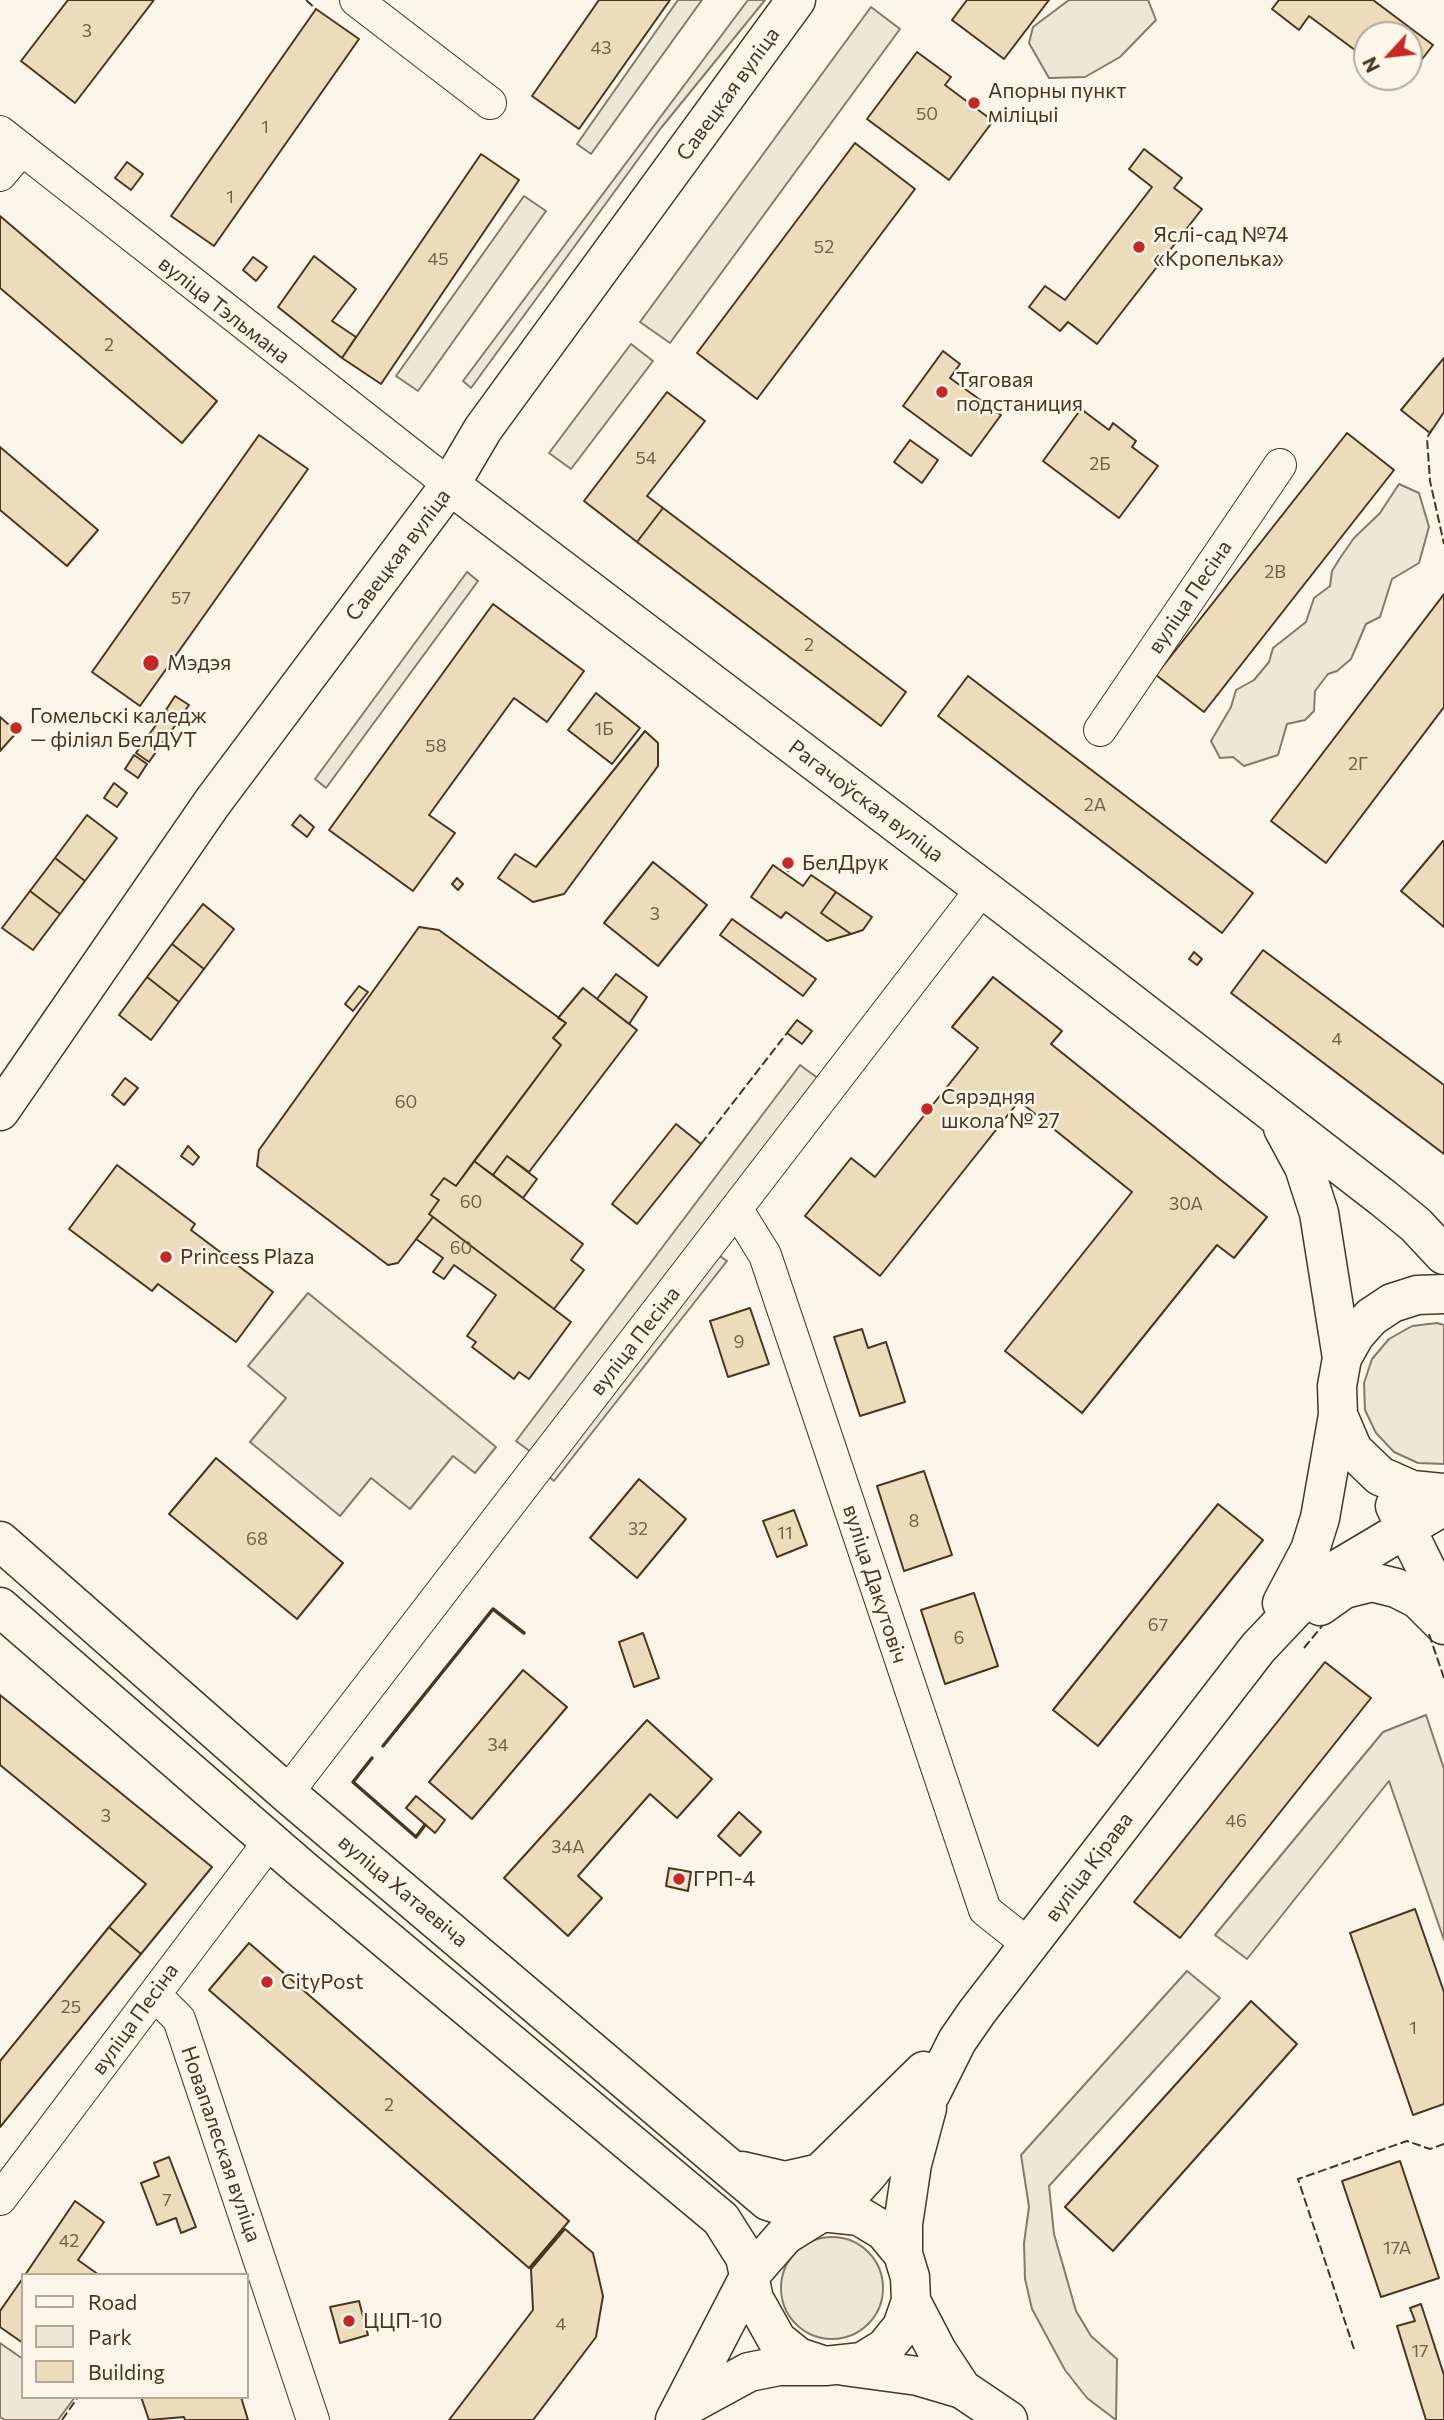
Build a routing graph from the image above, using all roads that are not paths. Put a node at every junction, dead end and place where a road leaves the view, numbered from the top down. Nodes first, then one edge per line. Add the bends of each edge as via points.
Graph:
1 (356, 0) edge
2 (796, 0) edge
3 (490, 103) dead end
4 (10, 141) edge
5 (0, 175) edge
6 (1280, 465) dead end
7 (450, 485) junction
8 (1100, 730) dead end
9 (982, 888) junction
10 (0, 1111) edge
11 (1279, 1120) junction
12 (737, 1210) junction
13 (1430, 1231) edge
14 (1444, 1255) edge
15 (1443, 1293) edge
16 (1342, 1357) junction
17 (1338, 1415) junction
18 (1380, 1476) junction
19 (1444, 1493) edge
20 (1444, 1506) edge
21 (1406, 1530) junction
22 (0, 1541) edge
23 (1444, 1605) edge
24 (0, 1607) edge
25 (1444, 1625) edge
26 (1258, 1648) junction
27 (287, 1793) junction
28 (270, 1841) junction
29 (1029, 1945) junction
30 (155, 1995) junction
31 (957, 2041) junction
32 (931, 2093) junction
33 (727, 2165) junction
34 (0, 2199) edge
35 (821, 2212) junction
36 (903, 2254) junction
37 (750, 2275) junction
38 (911, 2301) junction
39 (834, 2366) junction
40 (962, 2389) junction
41 (679, 2414) edge
42 (313, 2420) edge
43 (1008, 2420) edge

1 - 3 street
2 - 7 main road, Савецкая вуліца via 483,429
4 - 5 street
4 - 7 street, вуліца Тэльмана
6 - 8 street, вуліца Песіна
7 - 9 main road, Рагачоўская вуліца
7 - 10 main road, Савецкая вуліца via 212,803
9 - 11 main road, Рагачоўская вуліца
9 - 12 street, вуліца Песіна
11 - 13 main road, Рагачоўская вуліца
11 - 16 main road, Рагачоўская вуліца via 1304,1167 1319,1213
12 - 27 street, вуліца Песіна
12 - 29 street, вуліца Дакутовіч via 765,1255 985,1910
13 - 14 main road, Рагачоўская вуліца
15 - 16 main road via 1392,1303 1354,1335
16 - 17 main road via 1336,1386
17 - 18 main road via 1353,1450
17 - 26 main road, вуліца Кірава via 1310,1550
18 - 19 main road via 1412,1490
18 - 21 main road
20 - 21 main road, вуліца Кірава
21 - 23 main road
21 - 26 main road, вуліца Кірава via 1326,1576
22 - 27 main road, вуліца Хатаевіча
24 - 28 main road
25 - 26 main road via 1418,1599 1372,1582 1344,1590
26 - 29 main road, вуліца Кірава
27 - 33 main road, вуліца Хатаевіча
28 - 30 street, вуліца Песіна
28 - 37 main road via 721,2219 745,2257
29 - 31 main road, вуліца Кірава
30 - 34 street, вуліца Песіна
30 - 42 street, Новапалеская вуліца via 178,2019
31 - 32 main road, вуліца Кірава
31 - 33 main road via 820,2174 785,2182
32 - 35 main road, вуліца Кірава via 848,2196
32 - 36 main road, вуліца Кірава via 912,2164
33 - 35 main road, вуліца Хатаевіча via 768,2201
35 - 36 main road via 859,2216 884,2231
35 - 37 main road via 785,2235
36 - 38 main road
37 - 39 main road via 754,2299 777,2340 798,2357
37 - 41 main road
38 - 39 main road via 902,2327 885,2348 862,2362
38 - 40 main road
39 - 40 main road via 918,2376
39 - 41 main road via 779,2366 749,2372
40 - 43 main road

